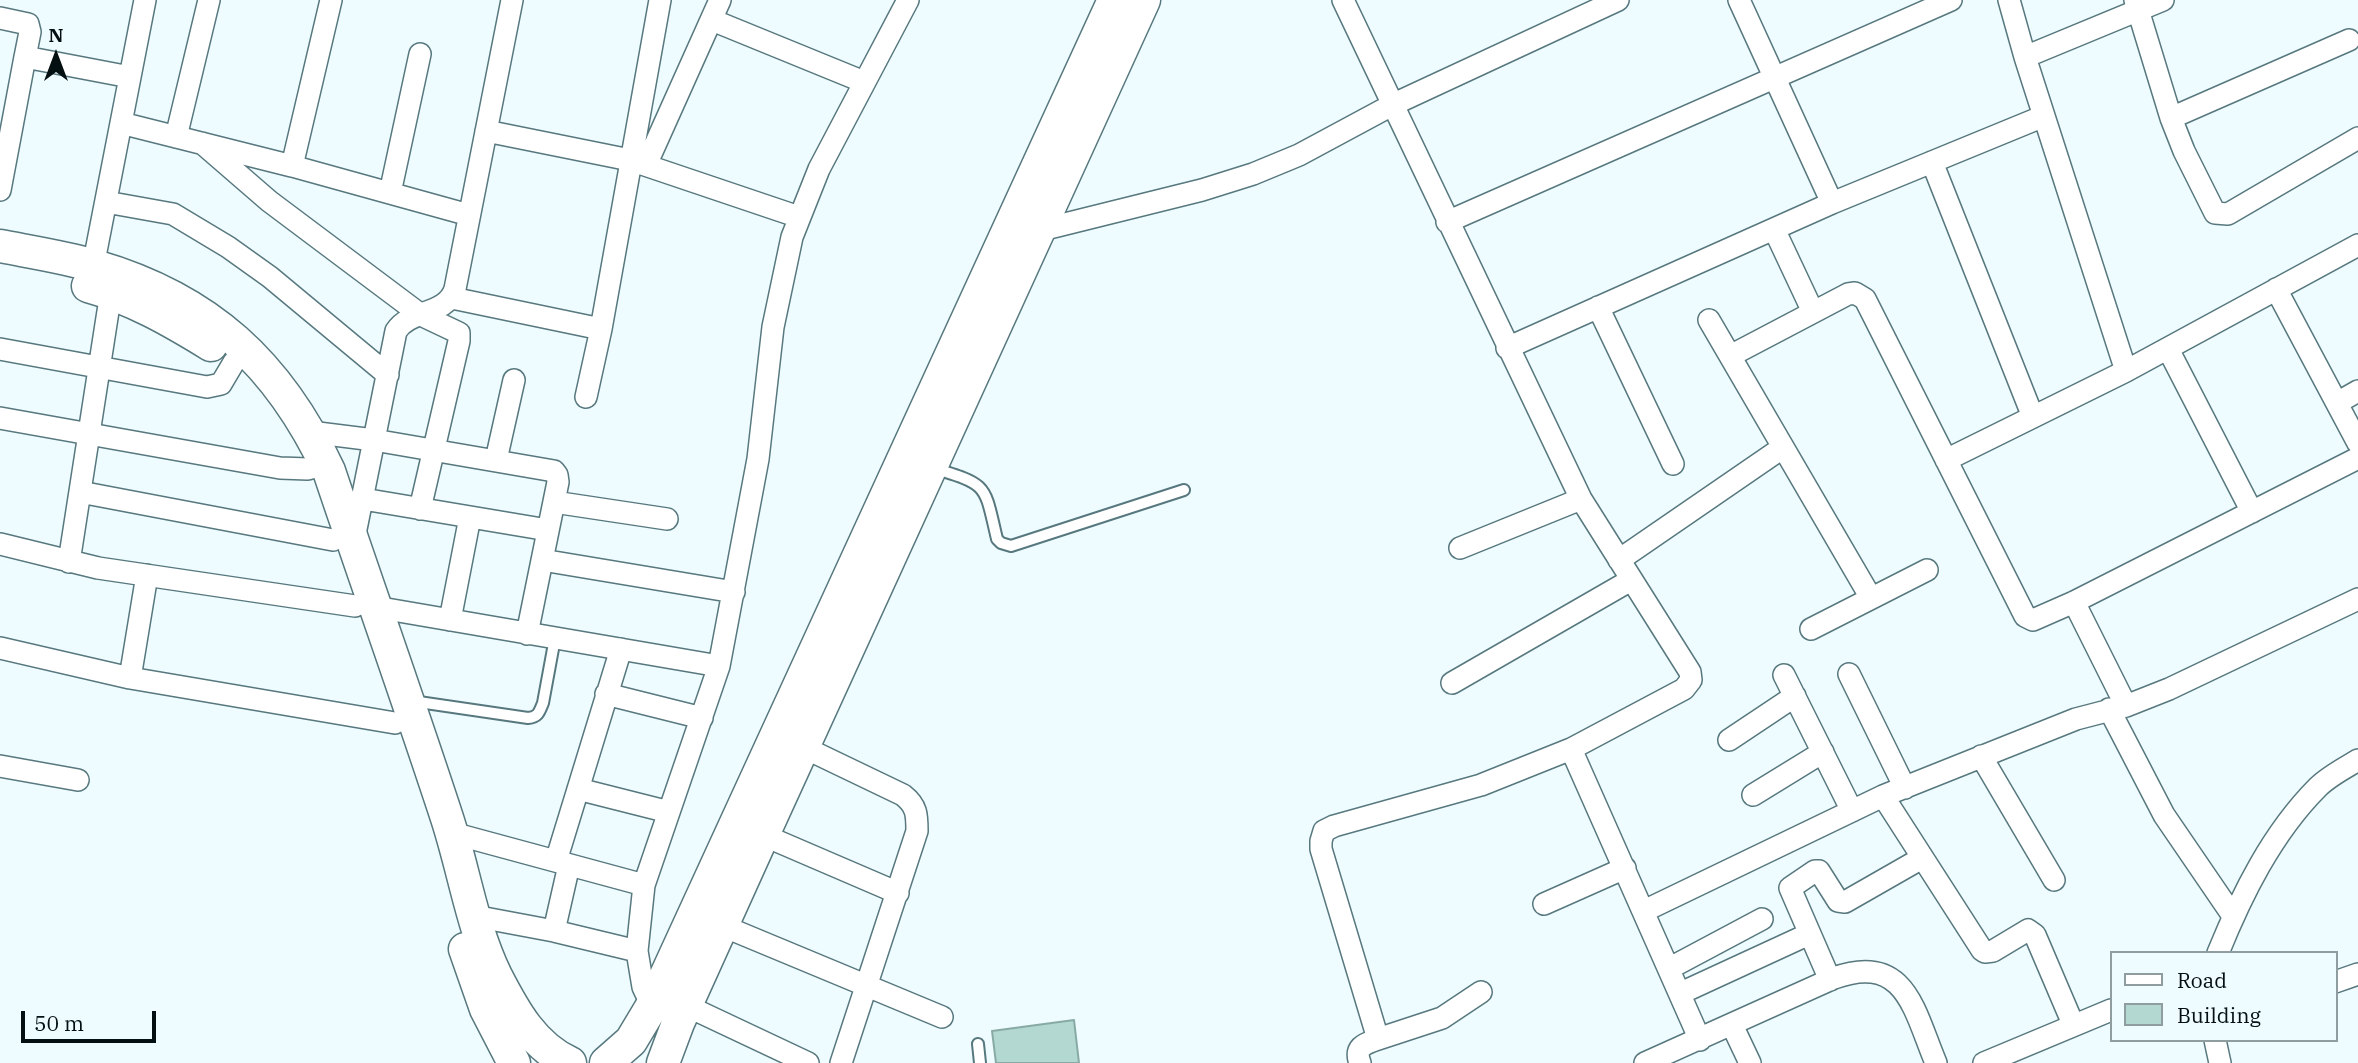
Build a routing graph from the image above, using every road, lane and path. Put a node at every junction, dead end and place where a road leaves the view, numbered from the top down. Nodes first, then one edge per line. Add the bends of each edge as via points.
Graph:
1 (145, 0) edge
2 (209, 0) edge
3 (331, 0) edge
4 (512, 0) edge
5 (660, 0) edge
6 (720, 0) edge
7 (908, 0) edge
8 (1114, 0) edge
9 (1144, 0) edge
10 (1343, 0) edge
11 (1618, 0) edge
12 (1738, 0) edge
13 (1951, 0) edge
14 (2010, 0) edge
15 (2163, 0) edge
16 (2136, 5) edge
17 (0, 18) edge
18 (712, 20) junction
19 (2349, 40) dead end
20 (419, 54) dead end
21 (25, 57) junction
22 (2025, 57) junction
23 (130, 77) junction
24 (1774, 77) junction
25 (864, 82) junction
26 (10, 83) edge
27 (1392, 106) junction
28 (2044, 116) junction
29 (2171, 118) junction
30 (121, 123) junction
31 (486, 131) junction
32 (176, 137) junction
33 (2358, 138) edge
34 (202, 144) junction
35 (1932, 162) junction
36 (638, 163) junction
37 (292, 166) junction
38 (0, 190) edge
39 (390, 193) junction
40 (106, 202) junction
41 (1832, 203) junction
42 (469, 215) junction
43 (799, 217) junction
44 (1447, 222) junction
45 (1774, 229) junction
46 (1037, 231) junction
47 (2358, 245) edge
48 (0, 246) edge
49 (1012, 255) junction
50 (0, 267) edge
51 (98, 281) junction
52 (2276, 289) junction
53 (452, 298) junction
54 (1598, 307) junction
55 (1813, 312) junction
56 (421, 315) junction
57 (1709, 320) dead end
58 (601, 329) junction
59 (1507, 348) junction
60 (0, 349) edge
61 (2168, 349) junction
62 (1730, 356) junction
63 (234, 362) junction
64 (99, 368) junction
65 (2126, 371) junction
66 (388, 375) junction
67 (514, 380) dead end
68 (2358, 391) edge
69 (586, 397) dead end
70 (2337, 403) junction
71 (0, 418) edge
72 (2033, 418) junction
73 (310, 432) junction
74 (89, 434) junction
75 (374, 440) junction
76 (2358, 443) edge
77 (1782, 448) junction
78 (433, 450) junction
79 (2358, 458) edge
80 (496, 460) junction
81 (1946, 460) junction
82 (1673, 464) dead end
83 (317, 466) junction
84 (930, 467) junction
85 (1184, 490) dead end
86 (80, 492) junction
87 (363, 499) junction
88 (1581, 499) junction
89 (554, 502) junction
90 (420, 509) junction
91 (2252, 512) junction
92 (470, 517) junction
93 (667, 519) dead end
94 (548, 530) junction
95 (343, 540) junction
96 (0, 544) edge
97 (1460, 548) dead end
98 (1619, 560) junction
99 (542, 561) junction
100 (69, 562) junction
101 (1927, 570) dead end
102 (147, 575) junction
103 (1631, 580) junction
104 (734, 592) junction
105 (1871, 598) junction
106 (2358, 599) edge
107 (2074, 602) junction
108 (365, 606) junction
109 (450, 620) junction
110 (1811, 629) dead end
111 (527, 634) junction
112 (555, 638) junction
113 (0, 648) edge
114 (621, 649) junction
115 (719, 666) junction
116 (1849, 674) dead end
117 (1784, 675) dead end
118 (131, 678) junction
119 (1452, 683) dead end
120 (606, 694) junction
121 (1795, 696) junction
122 (2117, 708) junction
123 (401, 712) junction
124 (702, 718) junction
125 (1729, 740) dead end
126 (803, 747) junction
127 (1571, 749) junction
128 (1823, 752) junction
129 (1982, 756) junction
130 (2358, 760) edge
131 (0, 766) edge
132 (78, 780) dead end
133 (1905, 788) junction
134 (578, 789) junction
135 (1753, 795) dead end
136 (1883, 796) junction
137 (1852, 811) junction
138 (669, 812) junction
139 (452, 833) junction
140 (762, 835) junction
141 (1922, 858) junction
142 (563, 863) junction
143 (1625, 868) junction
144 (2054, 880) dead end
145 (645, 885) junction
146 (898, 893) junction
147 (1544, 904) dead end
148 (1644, 911) junction
149 (474, 916) junction
150 (2233, 916) junction
151 (1762, 919) dead end
152 (723, 926) junction
153 (554, 931) junction
154 (1809, 934) junction
155 (637, 951) junction
156 (2219, 951) edge
157 (1670, 968) junction
158 (2358, 974) edge
159 (1829, 980) junction
160 (2337, 981) edge
161 (867, 986) junction
162 (1481, 992) dead end
163 (1681, 993) junction
164 (652, 1006) junction
165 (687, 1006) junction
166 (2110, 1010) edge
167 (942, 1017) dead end
168 (2073, 1024) junction
169 (1732, 1025) junction
170 (1378, 1039) junction
171 (1700, 1040) junction
172 (2215, 1042) edge
173 (978, 1044) dead end
174 (1652, 1062) edge
175 (514, 1063) edge
176 (570, 1063) edge
177 (606, 1063) edge
178 (663, 1063) edge
179 (808, 1063) edge
180 (841, 1063) edge
181 (979, 1063) edge
182 (1360, 1063) edge
183 (1750, 1063) edge
184 (1936, 1063) edge
185 (1984, 1063) edge
186 (2220, 1063) edge

1 - 23 street
2 - 32 street
3 - 37 street
4 - 31 street
5 - 36 street
6 - 18 street
7 - 25 street
8 - 49 main road
9 - 46 main road
10 - 27 street
11 - 27 street
12 - 24 street
13 - 24 street
14 - 22 street
15 - 16 street
16 - 22 street
16 - 29 street
17 - 21 street via 28,24
18 - 25 street
18 - 36 street
19 - 29 street
20 - 39 street
21 - 23 street
21 - 26 street
22 - 28 street
23 - 30 street
24 - 41 street
24 - 44 street
25 - 43 street
26 - 38 street
27 - 44 street
27 - 46 street via 1253,174
28 - 35 street
28 - 65 street
29 - 33 street via 2211,208 2221,215
30 - 32 street
30 - 40 street
31 - 36 street
31 - 42 street
32 - 34 street
34 - 37 street
34 - 56 street via 269,201
35 - 41 street
35 - 72 street
36 - 43 street
36 - 58 street
37 - 39 street
39 - 42 street
40 - 51 street
40 - 66 street via 173,214 228,247 270,276
41 - 45 street
42 - 53 street
43 - 104 street via 773,327 758,459
44 - 59 street
45 - 54 street
45 - 55 street
46 - 49 main road
47 - 52 street
48 - 51 main road
49 - 84 main road
49 - 164 main road
50 - 51 main road
51 - 63 main road via 176,323
51 - 64 street
51 - 73 main road via 139,281 214,321 250,352
52 - 61 street
52 - 70 street
53 - 56 street
53 - 58 street
54 - 59 street
54 - 82 street
55 - 62 street
55 - 81 street via 1848,294 1865,299
56 - 66 street via 396,331
56 - 78 street via 454,329 459,337
57 - 62 street
58 - 69 street
59 - 88 street
60 - 64 street
61 - 65 street
61 - 91 street
62 - 77 street
63 - 64 street via 221,384 207,387
63 - 83 main road
64 - 74 street
65 - 72 street
66 - 75 street
67 - 80 street
68 - 70 street
70 - 76 street
71 - 74 street
72 - 81 street
73 - 75 street
73 - 83 main road
74 - 83 street via 280,468
74 - 86 street
75 - 78 street
75 - 87 street
77 - 98 street
77 - 105 street
78 - 80 street
78 - 90 street
79 - 91 street
80 - 89 street via 554,471 558,482
81 - 107 street via 2025,615 2033,620
83 - 95 main road
84 - 85 lane via 968,478 983,490 997,539 1005,545
84 - 126 main road
86 - 95 street
86 - 100 street
87 - 90 street
87 - 95 street
88 - 97 street
88 - 98 street
89 - 93 street
89 - 94 street
90 - 92 street
91 - 107 street
92 - 94 street
92 - 109 street
94 - 99 street
95 - 108 main road
96 - 100 street
98 - 103 street
99 - 104 street
99 - 111 street
100 - 102 street
101 - 105 street
102 - 108 street
102 - 118 street
103 - 119 street
103 - 127 street via 1688,667 1691,680 1684,689
104 - 115 street
105 - 110 street
106 - 122 street via 2201,675
107 - 122 street
108 - 109 street
108 - 123 main road
109 - 111 street
111 - 112 street
112 - 114 street
112 - 123 lane via 540,713 535,717
113 - 118 street
114 - 115 street
114 - 120 street
115 - 124 street
116 - 133 street
117 - 121 street
118 - 123 street
120 - 124 street
120 - 134 street
121 - 125 street
121 - 128 street
122 - 129 street
122 - 150 street via 2164,815
123 - 139 main road
123 - 175 main road via 470,967 485,1009
124 - 138 street
126 - 140 main road
126 - 146 street via 912,802 917,831
127 - 143 street
127 - 170 street via 1481,785 1324,831 1321,849
128 - 135 street
128 - 137 street
129 - 133 street
129 - 144 street
130 - 150 street via 2320,785 2290,818
131 - 132 street
133 - 136 street
134 - 138 street
134 - 142 street
136 - 137 street
136 - 141 street
137 - 148 street
138 - 145 street
139 - 142 street
139 - 149 main road
140 - 146 street
140 - 152 main road
141 - 154 street via 1845,902 1838,901 1819,871 1812,873 1790,888
141 - 168 street via 1985,952 2032,931
142 - 145 street
142 - 153 street
143 - 147 street
143 - 148 street
145 - 155 street
146 - 161 street
148 - 157 street
149 - 153 street
149 - 176 main road via 514,1010 532,1035
150 - 156 street
151 - 157 street
152 - 161 street
152 - 165 main road
153 - 155 street
154 - 159 street
154 - 163 street
155 - 164 street via 643,987
157 - 163 street
158 - 160 street
159 - 169 street
159 - 184 street via 1853,971 1888,975 1910,1002
161 - 167 street
161 - 180 street
162 - 170 street via 1442,1018
163 - 171 street
164 - 177 main road via 631,1041
165 - 178 main road
165 - 179 street
166 - 168 street
168 - 185 street
169 - 171 street
169 - 183 street
170 - 182 street via 1359,1048
171 - 174 street
172 - 186 street
173 - 181 lane

